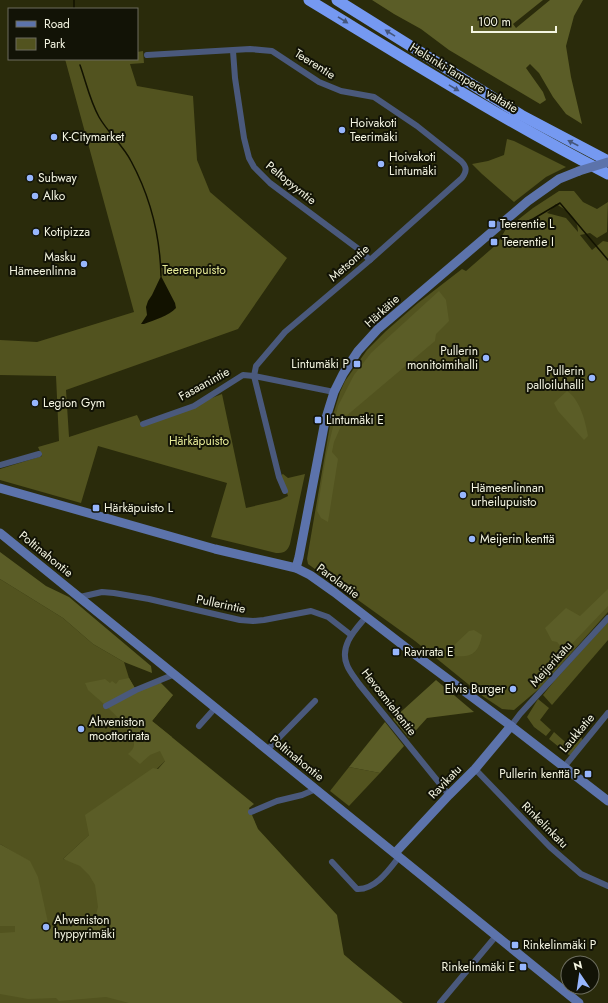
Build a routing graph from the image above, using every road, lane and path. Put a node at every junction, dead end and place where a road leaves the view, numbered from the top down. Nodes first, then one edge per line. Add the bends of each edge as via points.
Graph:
1 (309, 0) edge
2 (336, 0) edge
3 (233, 51) junction
4 (148, 55) dead end
5 (608, 161) edge
6 (466, 173) joint
7 (608, 174) edge
8 (370, 260) junction
9 (254, 376) junction
10 (334, 392) junction
11 (143, 424) dead end
12 (39, 454) dead end
13 (0, 466) edge
14 (0, 488) edge
15 (285, 491) dead end
16 (0, 533) edge
17 (296, 568) junction
18 (80, 597) junction
19 (366, 617) junction
20 (608, 618) edge
21 (351, 635) junction
22 (175, 674) junction
23 (315, 701) dead end
24 (106, 706) dead end
25 (216, 707) junction
26 (608, 713) edge
27 (199, 726) dead end
28 (511, 726) junction
29 (267, 750) junction
30 (564, 767) junction
31 (475, 769) junction
32 (316, 789) junction
33 (449, 795) junction
34 (608, 801) edge
35 (251, 812) dead end
36 (397, 855) junction
37 (332, 862) dead end
38 (608, 886) edge
39 (496, 936) junction
40 (440, 1003) edge
41 (579, 1003) edge

1 -> 7 highway, Helsinki-Tampere valtatie via 460,92
5 -> 2 highway, Helsinki-Tampere valtatie via 521,115
3 - 4 street, Teerentie
3 - 6 street, Teerentie via 272,50 319,82 341,91 374,97 417,126 461,161
3 - 8 street, Peltopyyntie via 244,138 254,167 270,183
5 - 10 main road, Härkätie, bridge via 559,179 528,201 378,330 358,351
6 - 8 street, Metsontie
8 - 9 street, Metsontie via 285,332 256,366
9 - 10 street
9 - 11 street, Fasaanintie via 243,375 194,406
9 - 15 street via 279,477
10 - 17 main road, Härkätie via 325,421
12 - 13 street
14 - 17 main road, Parolantie via 215,549
16 - 18 main road, Poltinahontie
17 - 19 main road, Parolantie via 310,574
18 - 21 street, Pullerintie via 102,592 114,593 253,621 311,611 328,617
18 - 22 main road, Poltinahontie
19 - 21 street, Hevosmiehentie
19 - 28 main road, Parolantie
20 - 28 street, Meijerikatu
21 - 33 street, Hevosmiehentie via 345,658 358,684
22 - 24 street
22 - 25 main road, Poltinahontie
23 - 29 street
25 - 27 street
25 - 29 main road, Poltinahontie
26 - 30 street, Laukkatie
28 - 30 main road, Parolantie
28 - 31 main road, Ravikatu
29 - 32 main road, Poltinahontie
30 - 34 main road, Parolantie
31 - 33 main road, Ravikatu
31 - 38 street, Rinkelinkatu via 550,847 581,874
32 - 35 street
32 - 36 main road, Poltinahontie
33 - 36 main road, Ravikatu
36 - 37 street via 383,876 362,889 357,889
36 - 39 main road, Poltinahontie
39 - 40 street
39 - 41 main road, Poltinahontie

